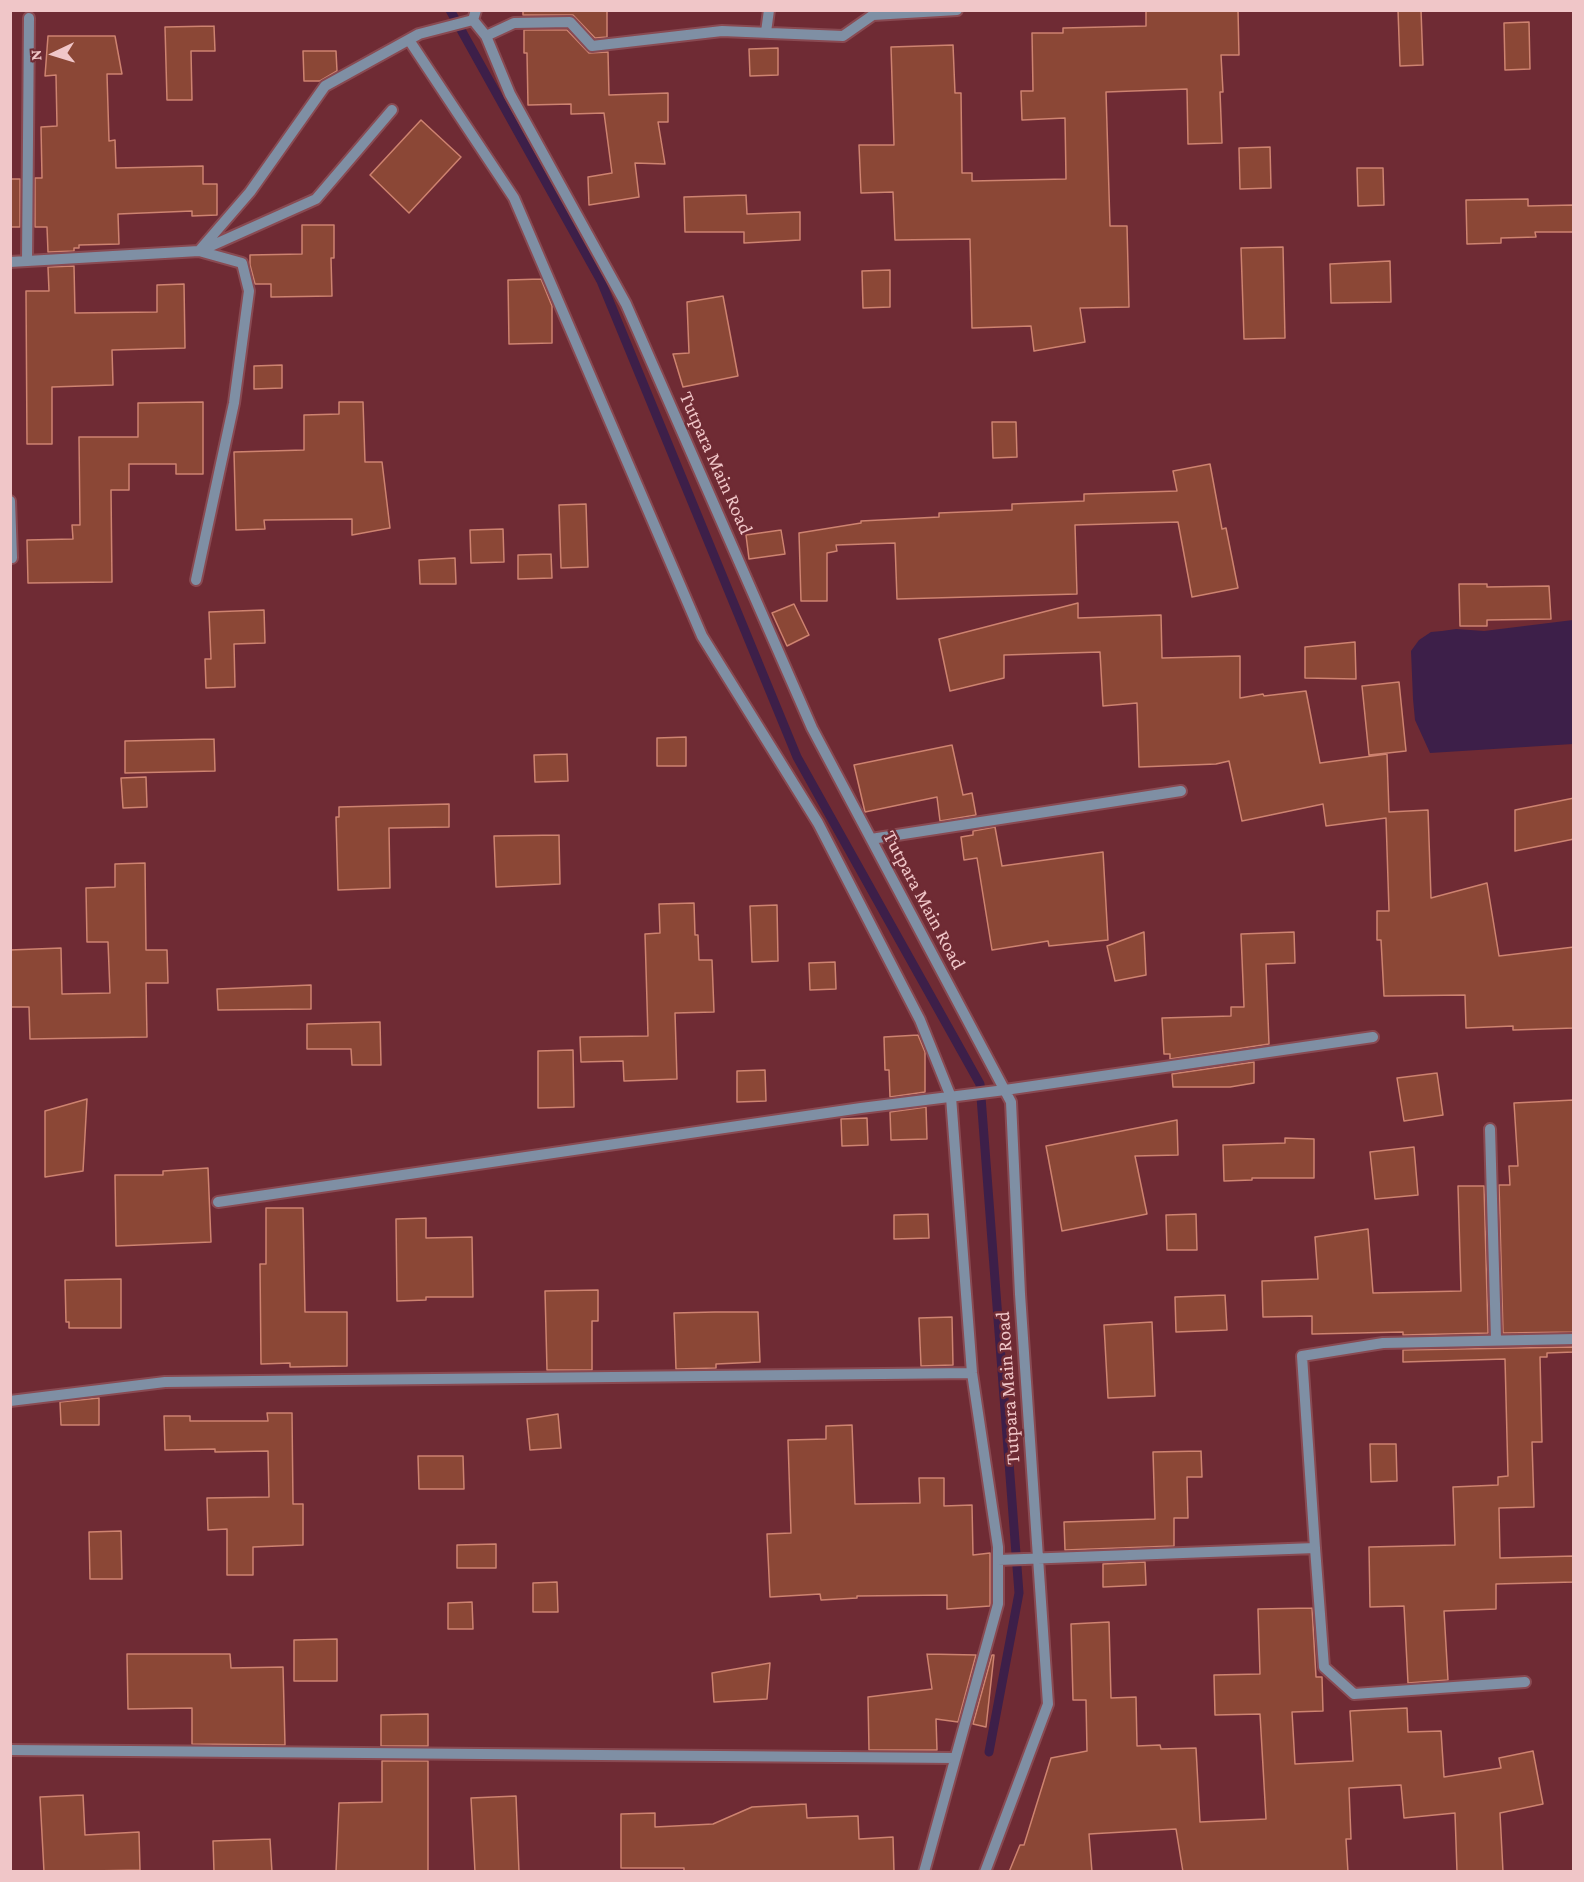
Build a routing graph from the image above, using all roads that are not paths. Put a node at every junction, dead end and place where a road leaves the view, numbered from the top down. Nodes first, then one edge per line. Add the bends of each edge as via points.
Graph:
1 (769, 10) edge
2 (957, 10) edge
3 (474, 15) edge
4 (29, 18) dead end
5 (766, 32) junction
6 (486, 36) junction
7 (409, 40) junction
8 (392, 110) dead end
9 (199, 251) junction
10 (27, 261) junction
11 (10, 262) edge
12 (10, 501) edge
13 (12, 558) edge
14 (195, 580) dead end
15 (1180, 791) dead end
16 (871, 839) junction
17 (1373, 1037) dead end
18 (1005, 1090) junction
19 (951, 1097) junction
20 (1490, 1129) dead end
21 (218, 1202) dead end
22 (1574, 1338) edge
23 (1496, 1339) junction
24 (972, 1373) junction
25 (10, 1401) edge
26 (1315, 1548) junction
27 (1038, 1558) junction
28 (998, 1560) junction
29 (1525, 1682) dead end
30 (10, 1750) edge
31 (955, 1758) junction
32 (924, 1872) edge
33 (985, 1872) edge

1 - 5 street
2 - 5 street via 873,15 843,36
3 - 6 street, Tutpara Main Road
3 - 7 street
4 - 10 street
5 - 6 street via 722,31 592,46 570,22 514,22
6 - 16 street, Tutpara Main Road via 510,94 626,304 812,728
7 - 9 street via 324,86 250,192
7 - 19 street via 514,198 702,636 819,823 920,1020
8 - 9 street via 316,199
9 - 10 street
9 - 14 street via 242,263 249,291 234,403
10 - 11 street
12 - 13 street
15 - 16 street
16 - 18 street, Tutpara Main Road
17 - 18 street
18 - 19 street
18 - 27 street, Tutpara Main Road via 1011,1102
19 - 21 street
19 - 24 street
20 - 23 street
22 - 23 street
23 - 26 street via 1383,1343 1302,1356
24 - 25 street via 165,1382
24 - 28 street
26 - 27 street
26 - 29 street via 1324,1667 1354,1694
27 - 28 street
27 - 33 street, Tutpara Main Road via 1048,1704
28 - 31 street via 998,1604
30 - 31 street
31 - 32 street

